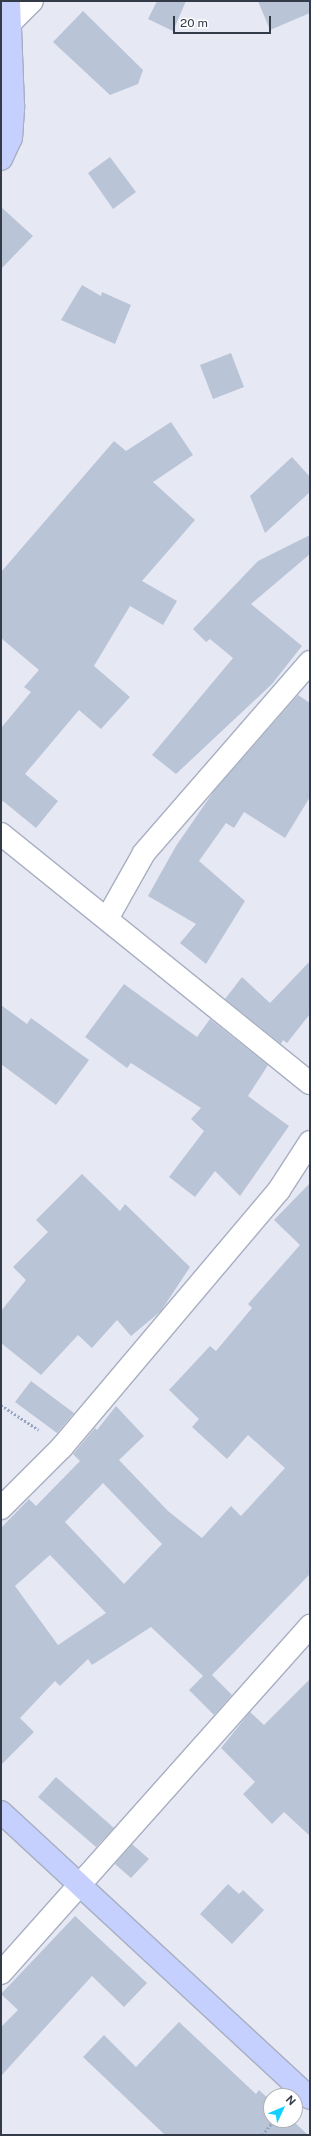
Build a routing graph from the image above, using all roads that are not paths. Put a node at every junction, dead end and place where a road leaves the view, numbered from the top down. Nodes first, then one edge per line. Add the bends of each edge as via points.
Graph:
1 (32, 1) edge
2 (11, 11) edge
3 (1, 160) edge
4 (310, 662) edge
5 (1, 834) edge
6 (108, 917) junction
7 (310, 1083) edge
8 (310, 1142) edge
9 (1, 1508) edge
10 (310, 1626) edge
11 (1, 1812) edge
12 (78, 1884) junction
13 (1, 1973) edge
14 (310, 2098) edge

1 - 2 street
2 - 3 street via 11,138
4 - 6 street via 144,852
5 - 6 street
6 - 7 street
8 - 9 street via 279,1190 62,1447
10 - 12 street
11 - 12 street
12 - 13 street
12 - 14 street

